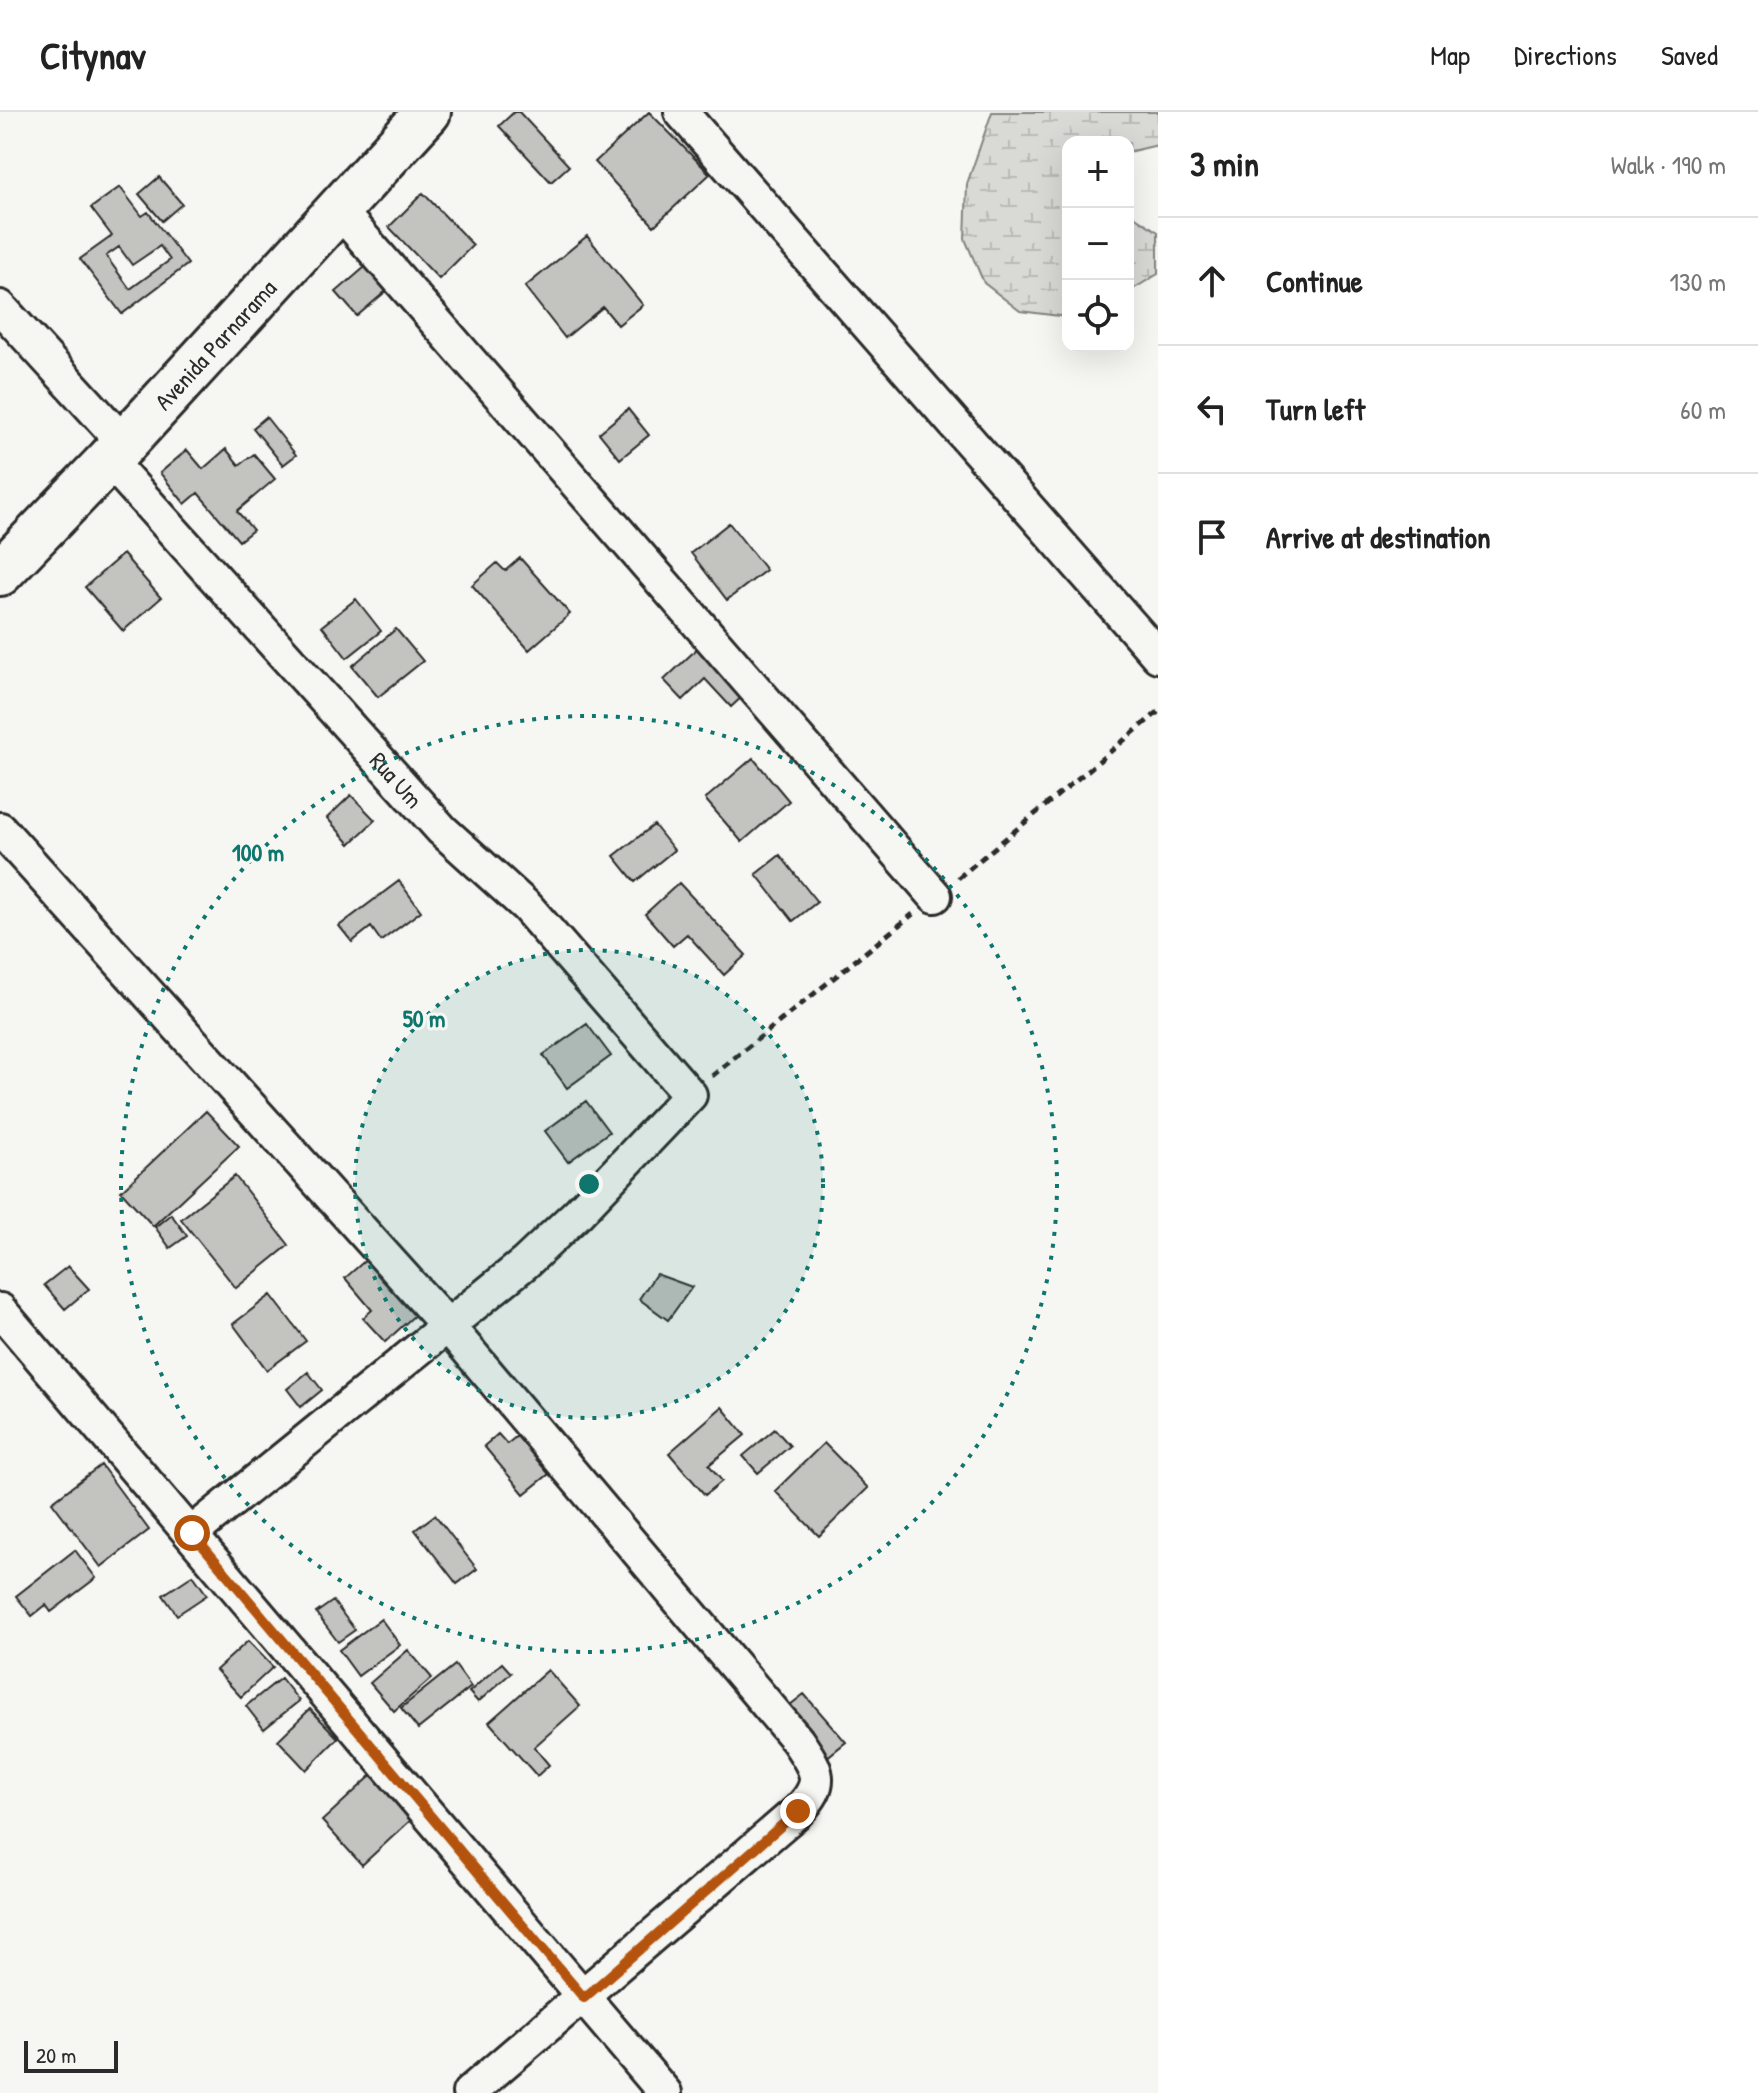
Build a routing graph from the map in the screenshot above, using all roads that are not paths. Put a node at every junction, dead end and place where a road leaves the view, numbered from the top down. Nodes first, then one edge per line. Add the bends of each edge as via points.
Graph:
1 (428, 112) edge
2 (681, 112) edge
3 (337, 208) junction
4 (0, 307) edge
5 (116, 452) junction
6 (0, 573) edge
7 (1158, 656) edge
8 (0, 829) edge
9 (935, 896) dead end
10 (0, 1310) edge
11 (446, 1324) junction
12 (192, 1533) junction
13 (584, 1998) junction
14 (469, 2093) edge
15 (665, 2093) edge

1 - 3 street, Avenida Parnarama
2 - 7 street
3 - 5 street, Avenida Parnarama
3 - 9 street
4 - 5 street, Rua Um
5 - 6 street, Avenida Parnarama
5 - 11 street, Rua Um via 442,830 527,907 690,1095 525,1263
8 - 11 street
10 - 12 street
11 - 12 street
11 - 13 street via 797,1740 818,1780 798,1811
12 - 13 street
13 - 14 street
13 - 15 street

